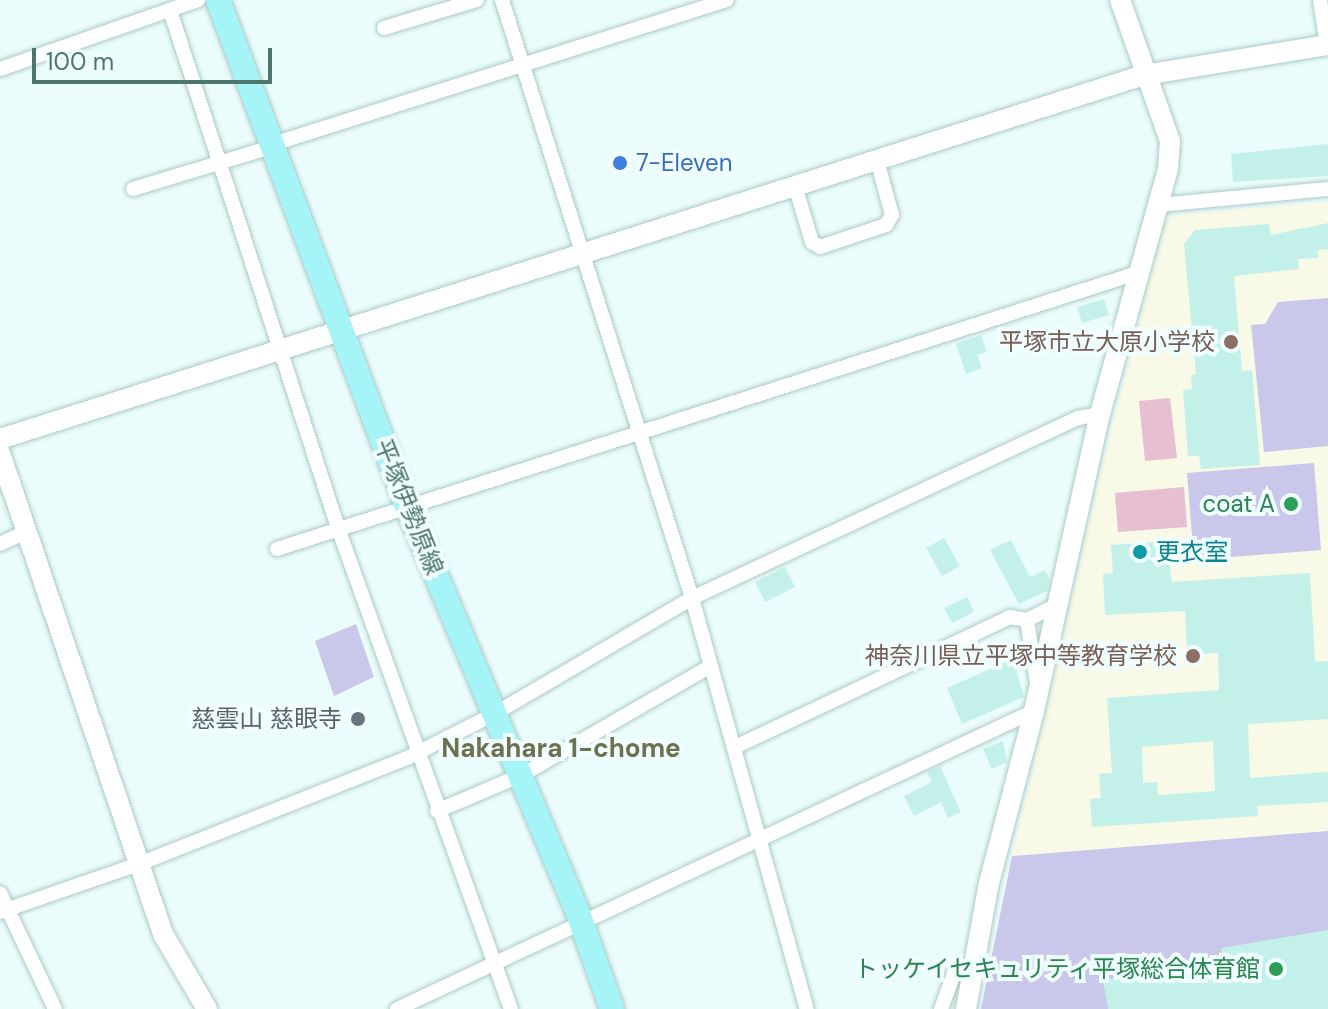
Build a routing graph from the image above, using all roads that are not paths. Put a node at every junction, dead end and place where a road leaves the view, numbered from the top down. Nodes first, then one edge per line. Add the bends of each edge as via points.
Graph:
1 (198, 0) edge
2 (218, 0) edge
3 (477, 0) edge
4 (502, 0) edge
5 (727, 0) edge
6 (1120, 0) edge
7 (1320, 0) edge
8 (170, 10) junction
9 (384, 28) dead end
10 (1327, 45) edge
11 (525, 65) junction
12 (0, 69) edge
13 (1144, 75) junction
14 (270, 146) junction
15 (877, 160) junction
16 (220, 163) junction
17 (795, 186) junction
18 (133, 189) dead end
19 (1328, 189) edge
20 (1158, 205) junction
21 (582, 254) junction
22 (1137, 273) junction
23 (339, 331) junction
24 (281, 349) junction
25 (1100, 414) junction
26 (637, 433) junction
27 (0, 439) edge
28 (0, 453) edge
29 (407, 506) junction
30 (338, 528) junction
31 (26, 532) junction
32 (0, 544) edge
33 (277, 549) dead end
34 (692, 598) junction
35 (1059, 604) junction
36 (1027, 620) junction
37 (711, 666) junction
38 (1036, 701) junction
39 (496, 713) junction
40 (735, 747) junction
41 (416, 752) junction
42 (522, 775) junction
43 (437, 811) junction
44 (761, 839) junction
45 (139, 864) junction
46 (0, 893) edge
47 (4, 910) edge
48 (581, 920) junction
49 (494, 962) junction
50 (973, 976) junction
51 (55, 1009) edge
52 (207, 1009) edge
53 (397, 1009) edge
54 (511, 1009) edge
55 (612, 1009) edge
56 (807, 1009) edge
57 (941, 1009) edge
58 (966, 1009) edge

1 - 8 street
2 - 14 main road, 平塚伊勢原線
3 - 9 street
4 - 11 street
5 - 11 street
6 - 13 street
7 - 10 street
8 - 12 street
8 - 16 street
10 - 13 street
11 - 14 street
11 - 21 street
13 - 15 street
13 - 20 street via 1170,141
14 - 16 street
14 - 23 main road, 平塚伊勢原線
15 - 17 street
15 - 17 street via 892,215 886,225 820,247 812,242
16 - 18 street
16 - 24 street
17 - 21 street
19 - 20 street
20 - 22 street
21 - 23 street
21 - 26 street
22 - 25 street
22 - 26 street
23 - 24 street
23 - 29 main road, 平塚伊勢原線
24 - 27 street
24 - 30 street
25 - 34 street via 1078,418
25 - 35 street
26 - 29 street
26 - 34 street
28 - 31 street
29 - 30 street
29 - 39 main road, 平塚伊勢原線
30 - 33 street
30 - 41 street
31 - 32 street
31 - 45 street
34 - 37 street
34 - 39 street
35 - 36 street
35 - 38 street
36 - 38 street
36 - 40 street via 1010,617
37 - 40 street
37 - 42 street
38 - 44 street
38 - 50 street via 989,883
39 - 41 street
39 - 42 main road, 平塚伊勢原線
40 - 44 street
41 - 43 street
41 - 45 street
42 - 43 street
42 - 48 main road, 平塚伊勢原線
43 - 49 street
44 - 48 street
44 - 56 street
45 - 47 street
45 - 52 street via 173,957
46 - 47 street
47 - 51 street
48 - 49 street
48 - 55 main road, 平塚伊勢原線
49 - 53 street
49 - 54 street
50 - 57 street via 954,973
50 - 58 street

